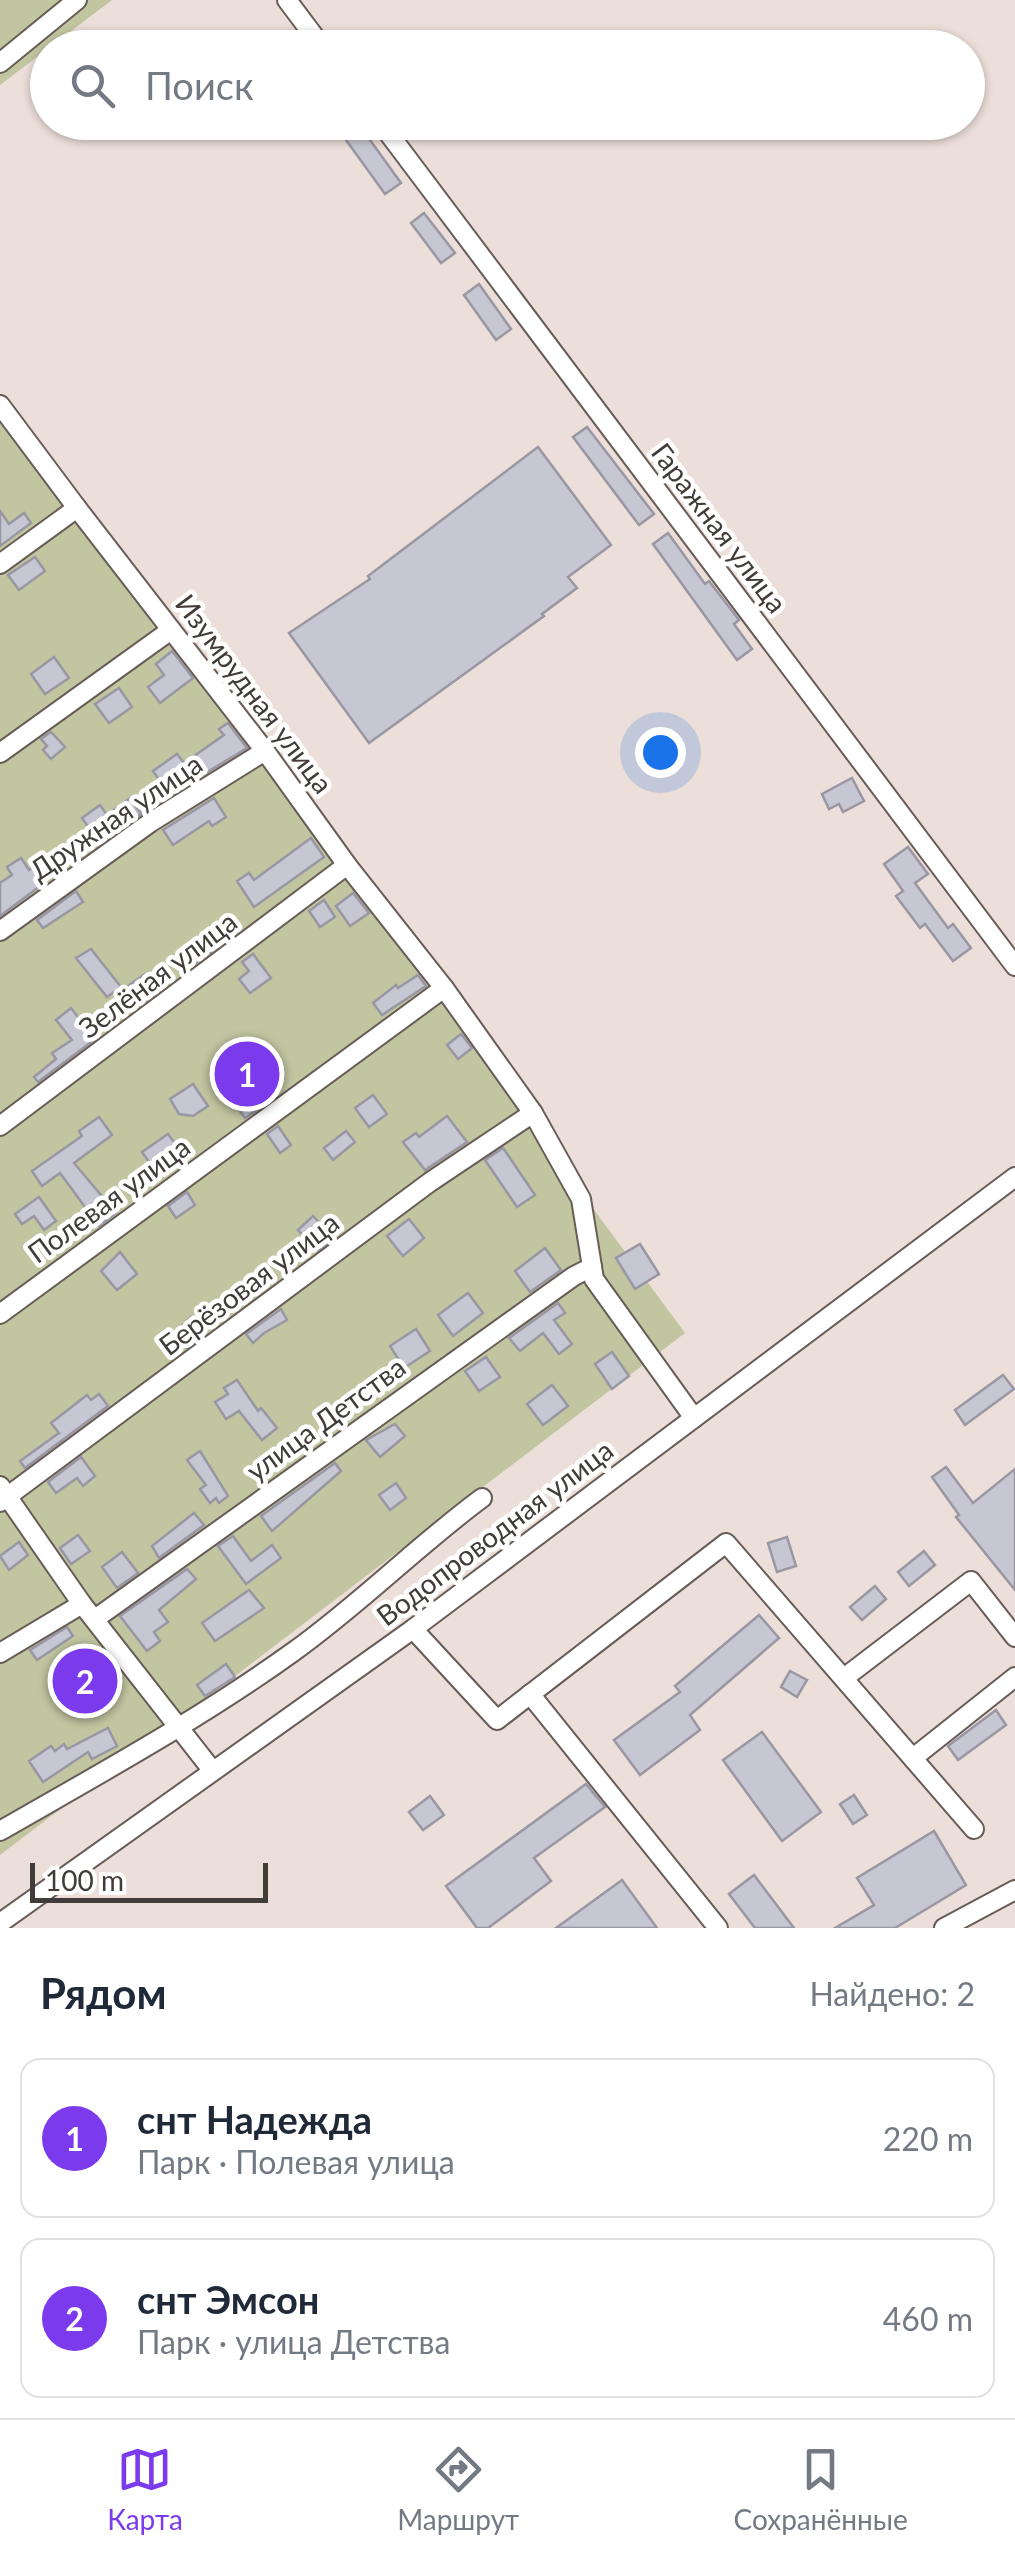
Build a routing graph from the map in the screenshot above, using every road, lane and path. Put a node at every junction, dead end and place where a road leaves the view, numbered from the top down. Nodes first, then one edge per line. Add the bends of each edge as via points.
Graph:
1 (77, 0) edge
2 (288, 0) edge
3 (41, 30) edge
4 (310, 30) edge
5 (30, 39) edge
6 (0, 64) edge
7 (394, 140) edge
8 (0, 405) edge
9 (77, 508) junction
10 (0, 564) edge
11 (171, 630) junction
12 (265, 751) junction
13 (0, 753) edge
14 (347, 866) junction
15 (0, 931) edge
16 (1015, 966) edge
17 (444, 988) junction
18 (533, 1113) junction
19 (0, 1126) edge
20 (1015, 1177) edge
21 (592, 1266) junction
22 (0, 1314) edge
23 (694, 1418) junction
24 (3, 1495) edge
25 (482, 1498) dead end
26 (88, 1611) junction
27 (413, 1629) junction
28 (1015, 1637) edge
29 (0, 1653) edge
30 (1015, 1677) edge
31 (844, 1678) junction
32 (530, 1694) junction
33 (181, 1728) junction
34 (913, 1758) junction
35 (212, 1770) junction
36 (974, 1830) dead end
37 (0, 1831) edge
38 (1015, 1890) edge
39 (0, 1923) edge
40 (718, 1928) edge
41 (944, 1928) edge

1 - 3 street
2 - 4 street
5 - 6 street
7 - 16 street, Гаражная улица
8 - 9 street, Изумрудная улица
9 - 10 street
9 - 11 street, Изумрудная улица
11 - 12 street, Изумрудная улица
11 - 13 street
12 - 14 street, Изумрудная улица
12 - 15 street, Дружная улица via 151,822
14 - 17 street, Изумрудная улица
14 - 19 street, Зелёная улица
17 - 18 street, Изумрудная улица
17 - 22 street, Полевая улица
18 - 21 street, Изумрудная улица via 581,1199
18 - 24 street, Берёзовая улица
20 - 23 street, Водопроводная улица
21 - 23 street, Изумрудная улица via 594,1279
21 - 26 street, улица Детства
23 - 27 street, Водопроводная улица
24 - 26 street
25 - 33 street via 296,1651
26 - 29 street, улица Детства
26 - 33 street
27 - 32 street via 496,1720
27 - 35 street, Водопроводная улица
28 - 31 street via 971,1580
30 - 34 street
31 - 32 street via 726,1542
31 - 34 street
32 - 40 street
33 - 35 street
33 - 37 street
34 - 36 street
35 - 39 street, Водопроводная улица
38 - 41 street

